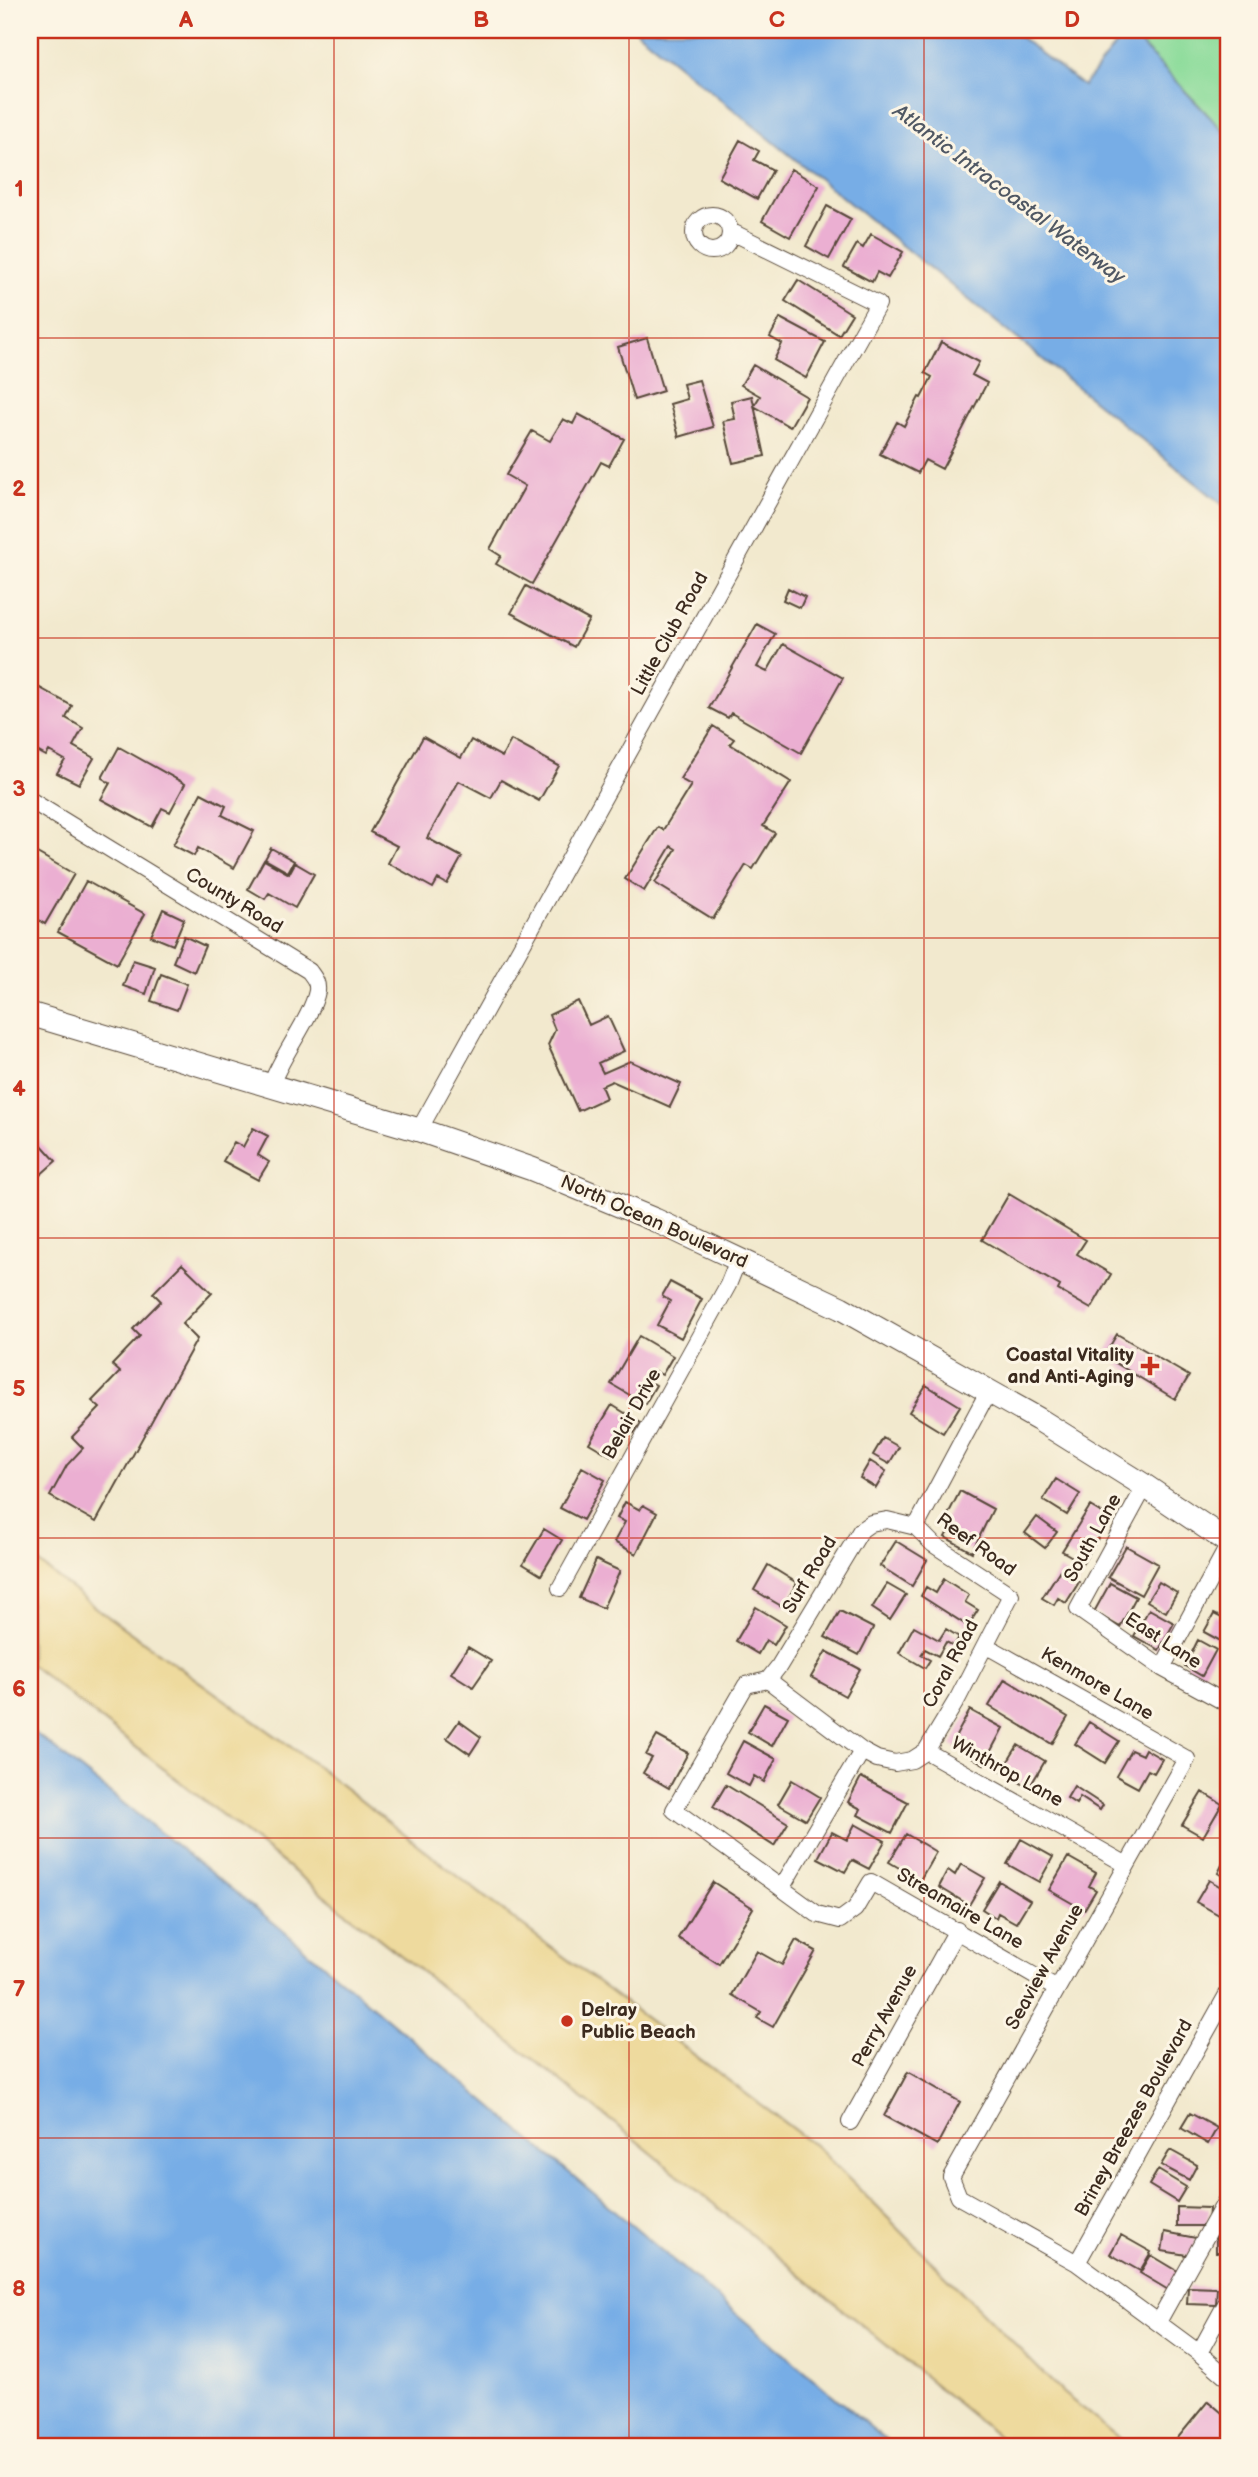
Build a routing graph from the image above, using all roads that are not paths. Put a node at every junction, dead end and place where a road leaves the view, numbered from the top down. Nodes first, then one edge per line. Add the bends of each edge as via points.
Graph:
1 (730, 231) dead end
2 (30, 800) edge
3 (30, 1014) edge
4 (271, 1085) junction
5 (419, 1130) junction
6 (738, 1260) junction
7 (988, 1392) junction
8 (1145, 1486) junction
9 (916, 1527) junction
10 (1228, 1544) edge
11 (561, 1588) dead end
12 (1010, 1595) joint
13 (1078, 1609) joint
14 (985, 1647) junction
15 (1162, 1668) junction
16 (768, 1680) junction
17 (1228, 1704) edge
18 (862, 1751) junction
19 (926, 1751) junction
20 (1187, 1759) joint
21 (1127, 1865) junction
22 (782, 1887) junction
23 (957, 1930) junction
24 (1057, 1989) junction
25 (1228, 1993) edge
26 (850, 2122) dead end
27 (1228, 2197) edge
28 (1077, 2263) junction
29 (1228, 2300) edge
30 (1158, 2322) junction
31 (1199, 2353) junction
32 (1228, 2378) edge

1 - 5 street, Little Club Road via 878,304
2 - 4 street, County Road via 309,971 317,981 317,991
3 - 4 main road, North Ocean Boulevard
4 - 5 main road, North Ocean Boulevard
5 - 6 main road, North Ocean Boulevard via 577,1186
6 - 7 main road, North Ocean Boulevard via 841,1308
6 - 11 street, Belair Drive
7 - 8 main road, North Ocean Boulevard
7 - 9 street
8 - 10 main road, North Ocean Boulevard
8 - 13 street, South Lane
9 - 12 street, Reef Road via 933,1544
9 - 16 street, Surf Road via 887,1520 861,1530
10 - 15 street
12 - 14 street, Coral Road
13 - 15 street, East Lane
14 - 19 street, Coral Road
14 - 20 street, Kenmore Lane
15 - 17 street, East Lane
16 - 18 street, Winthrop Lane
16 - 22 street, Surf Road via 746,1685 674,1808
18 - 19 street, Winthrop Lane via 895,1763
18 - 22 street
19 - 21 street, Winthrop Lane
20 - 21 street, Seaview Avenue
21 - 24 street, Seaview Avenue
22 - 23 street, Streamaire Lane via 817,1914 840,1920 855,1909 872,1882
23 - 24 street, Streamaire Lane
23 - 26 street, Perry Avenue
24 - 28 street, Seaview Avenue via 951,2177 959,2197
25 - 28 street, Briney Breezes Boulevard
27 - 30 street
28 - 30 street
29 - 31 street
30 - 31 street
31 - 32 street

